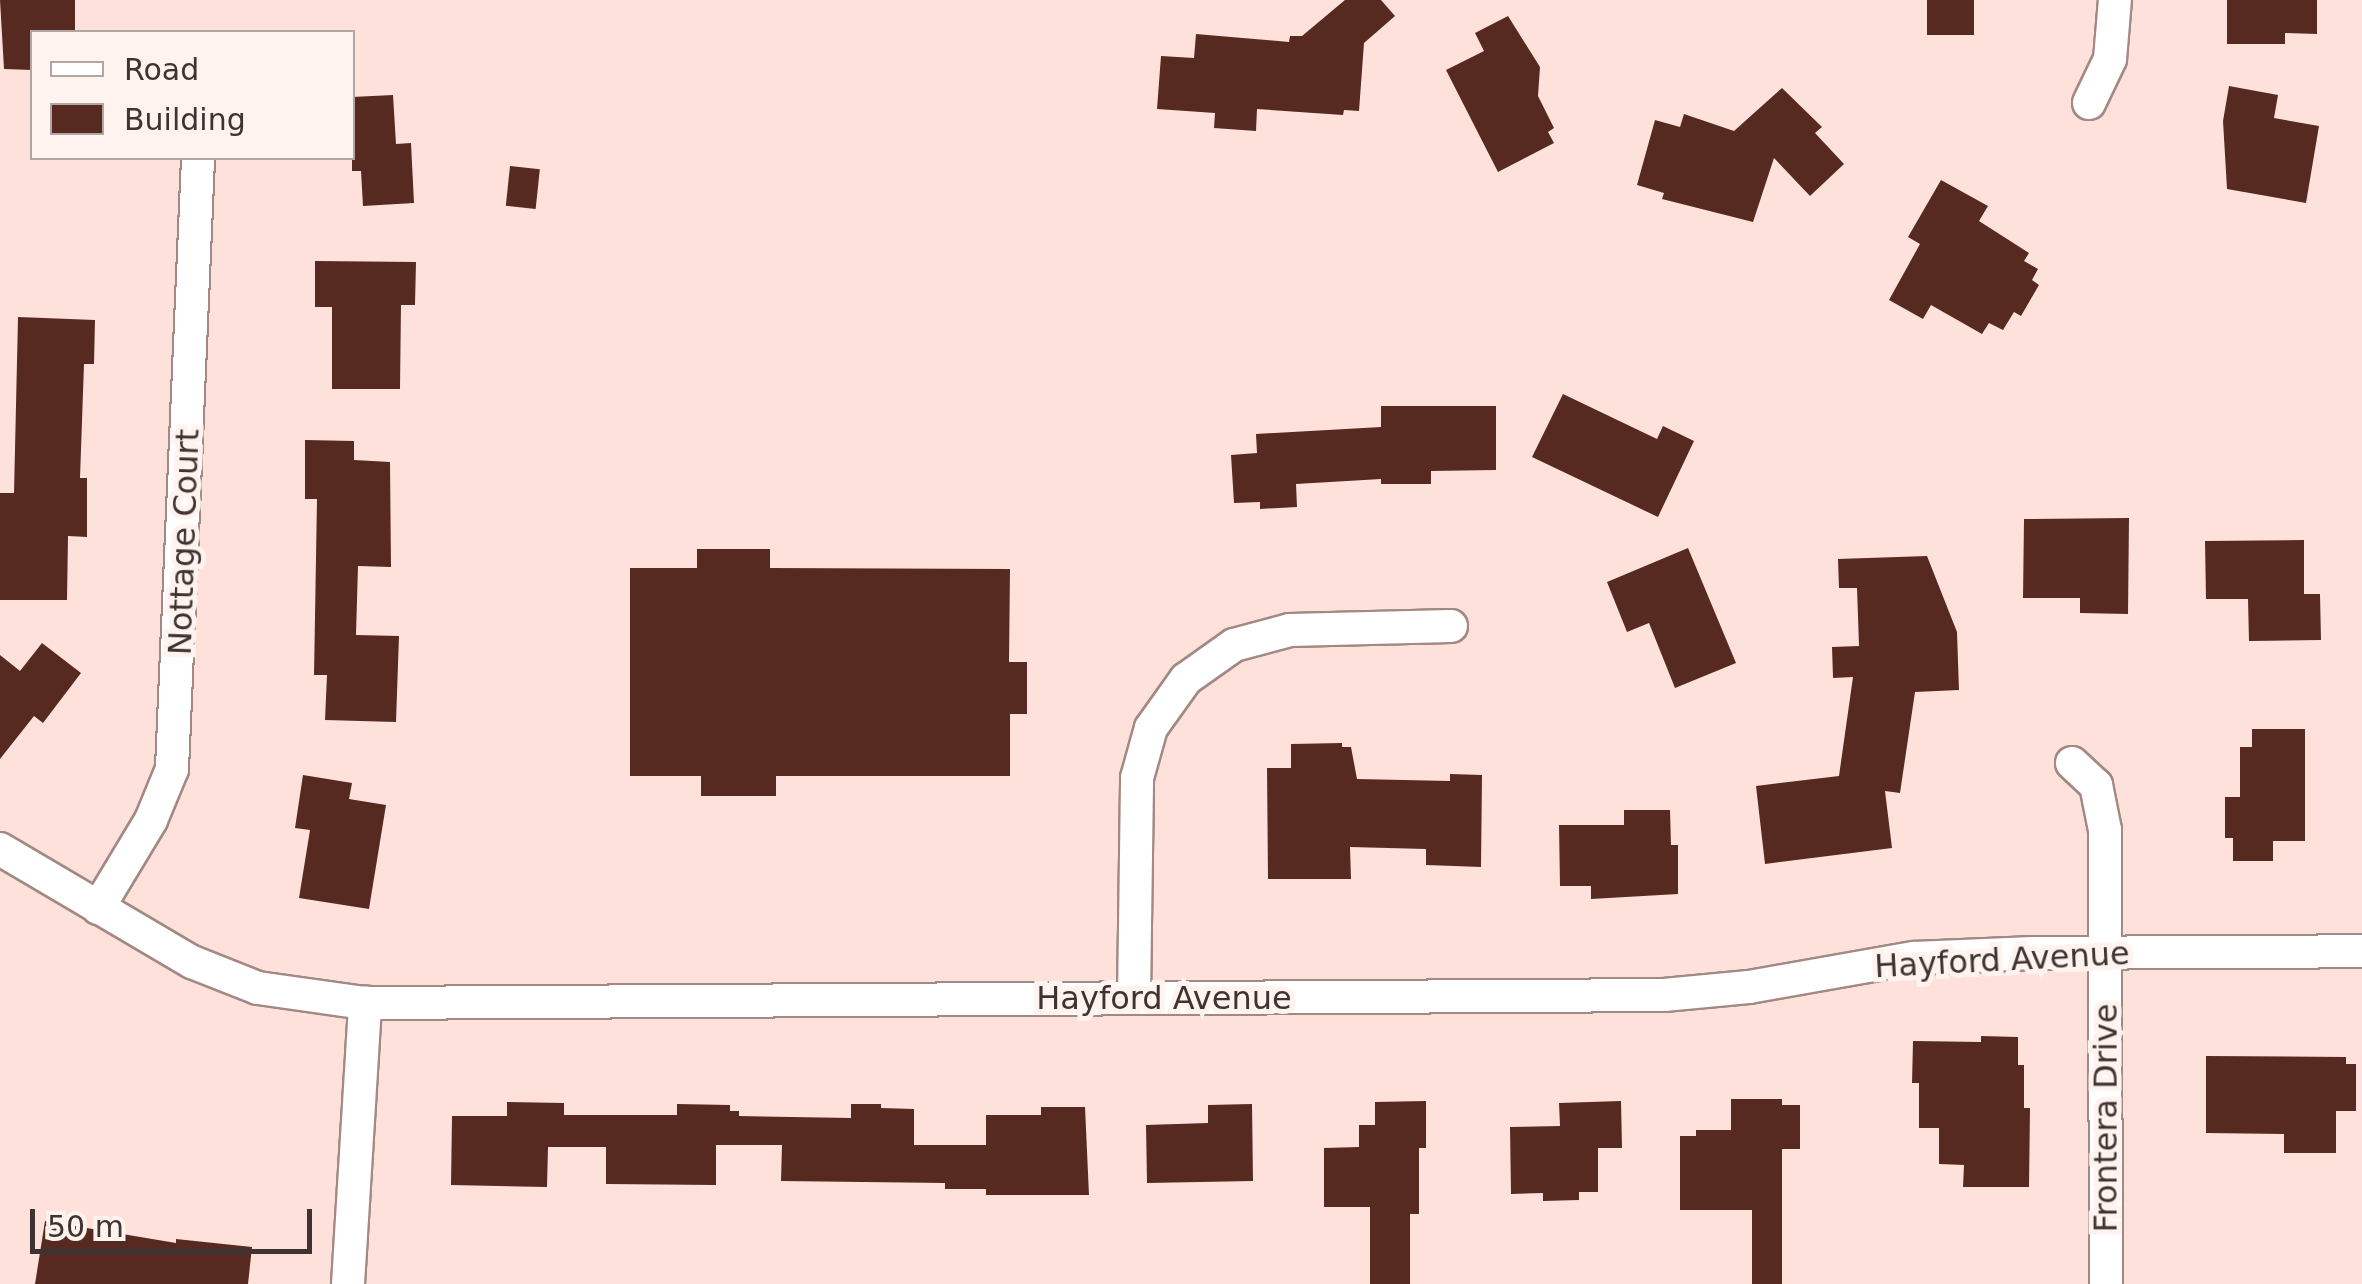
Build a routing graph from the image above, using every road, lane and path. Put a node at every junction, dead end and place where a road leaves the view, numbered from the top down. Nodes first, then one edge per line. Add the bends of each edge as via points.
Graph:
1 (2115, 0) edge
2 (2089, 103) dead end
3 (198, 160) edge
4 (1451, 626) dead end
5 (2072, 762) dead end
6 (0, 849) edge
7 (98, 908) junction
8 (2362, 951) edge
9 (2106, 952) junction
10 (1134, 998) junction
11 (365, 1004) junction
12 (348, 1284) edge
13 (2106, 1284) edge

1 - 2 street via 2110,59
3 - 7 street, Nottage Court via 172,769 151,820
4 - 10 street via 1290,630 1234,645 1186,678 1152,728 1137,778
5 - 9 street, Frontera Drive via 2096,784 2105,830
6 - 7 street, Hayford Avenue
7 - 11 street, Hayford Avenue via 192,962 258,988
8 - 9 street, Hayford Avenue
9 - 10 street, Hayford Avenue via 1914,958 1664,995
9 - 13 street, Frontera Drive
10 - 11 street, Hayford Avenue
11 - 12 street

